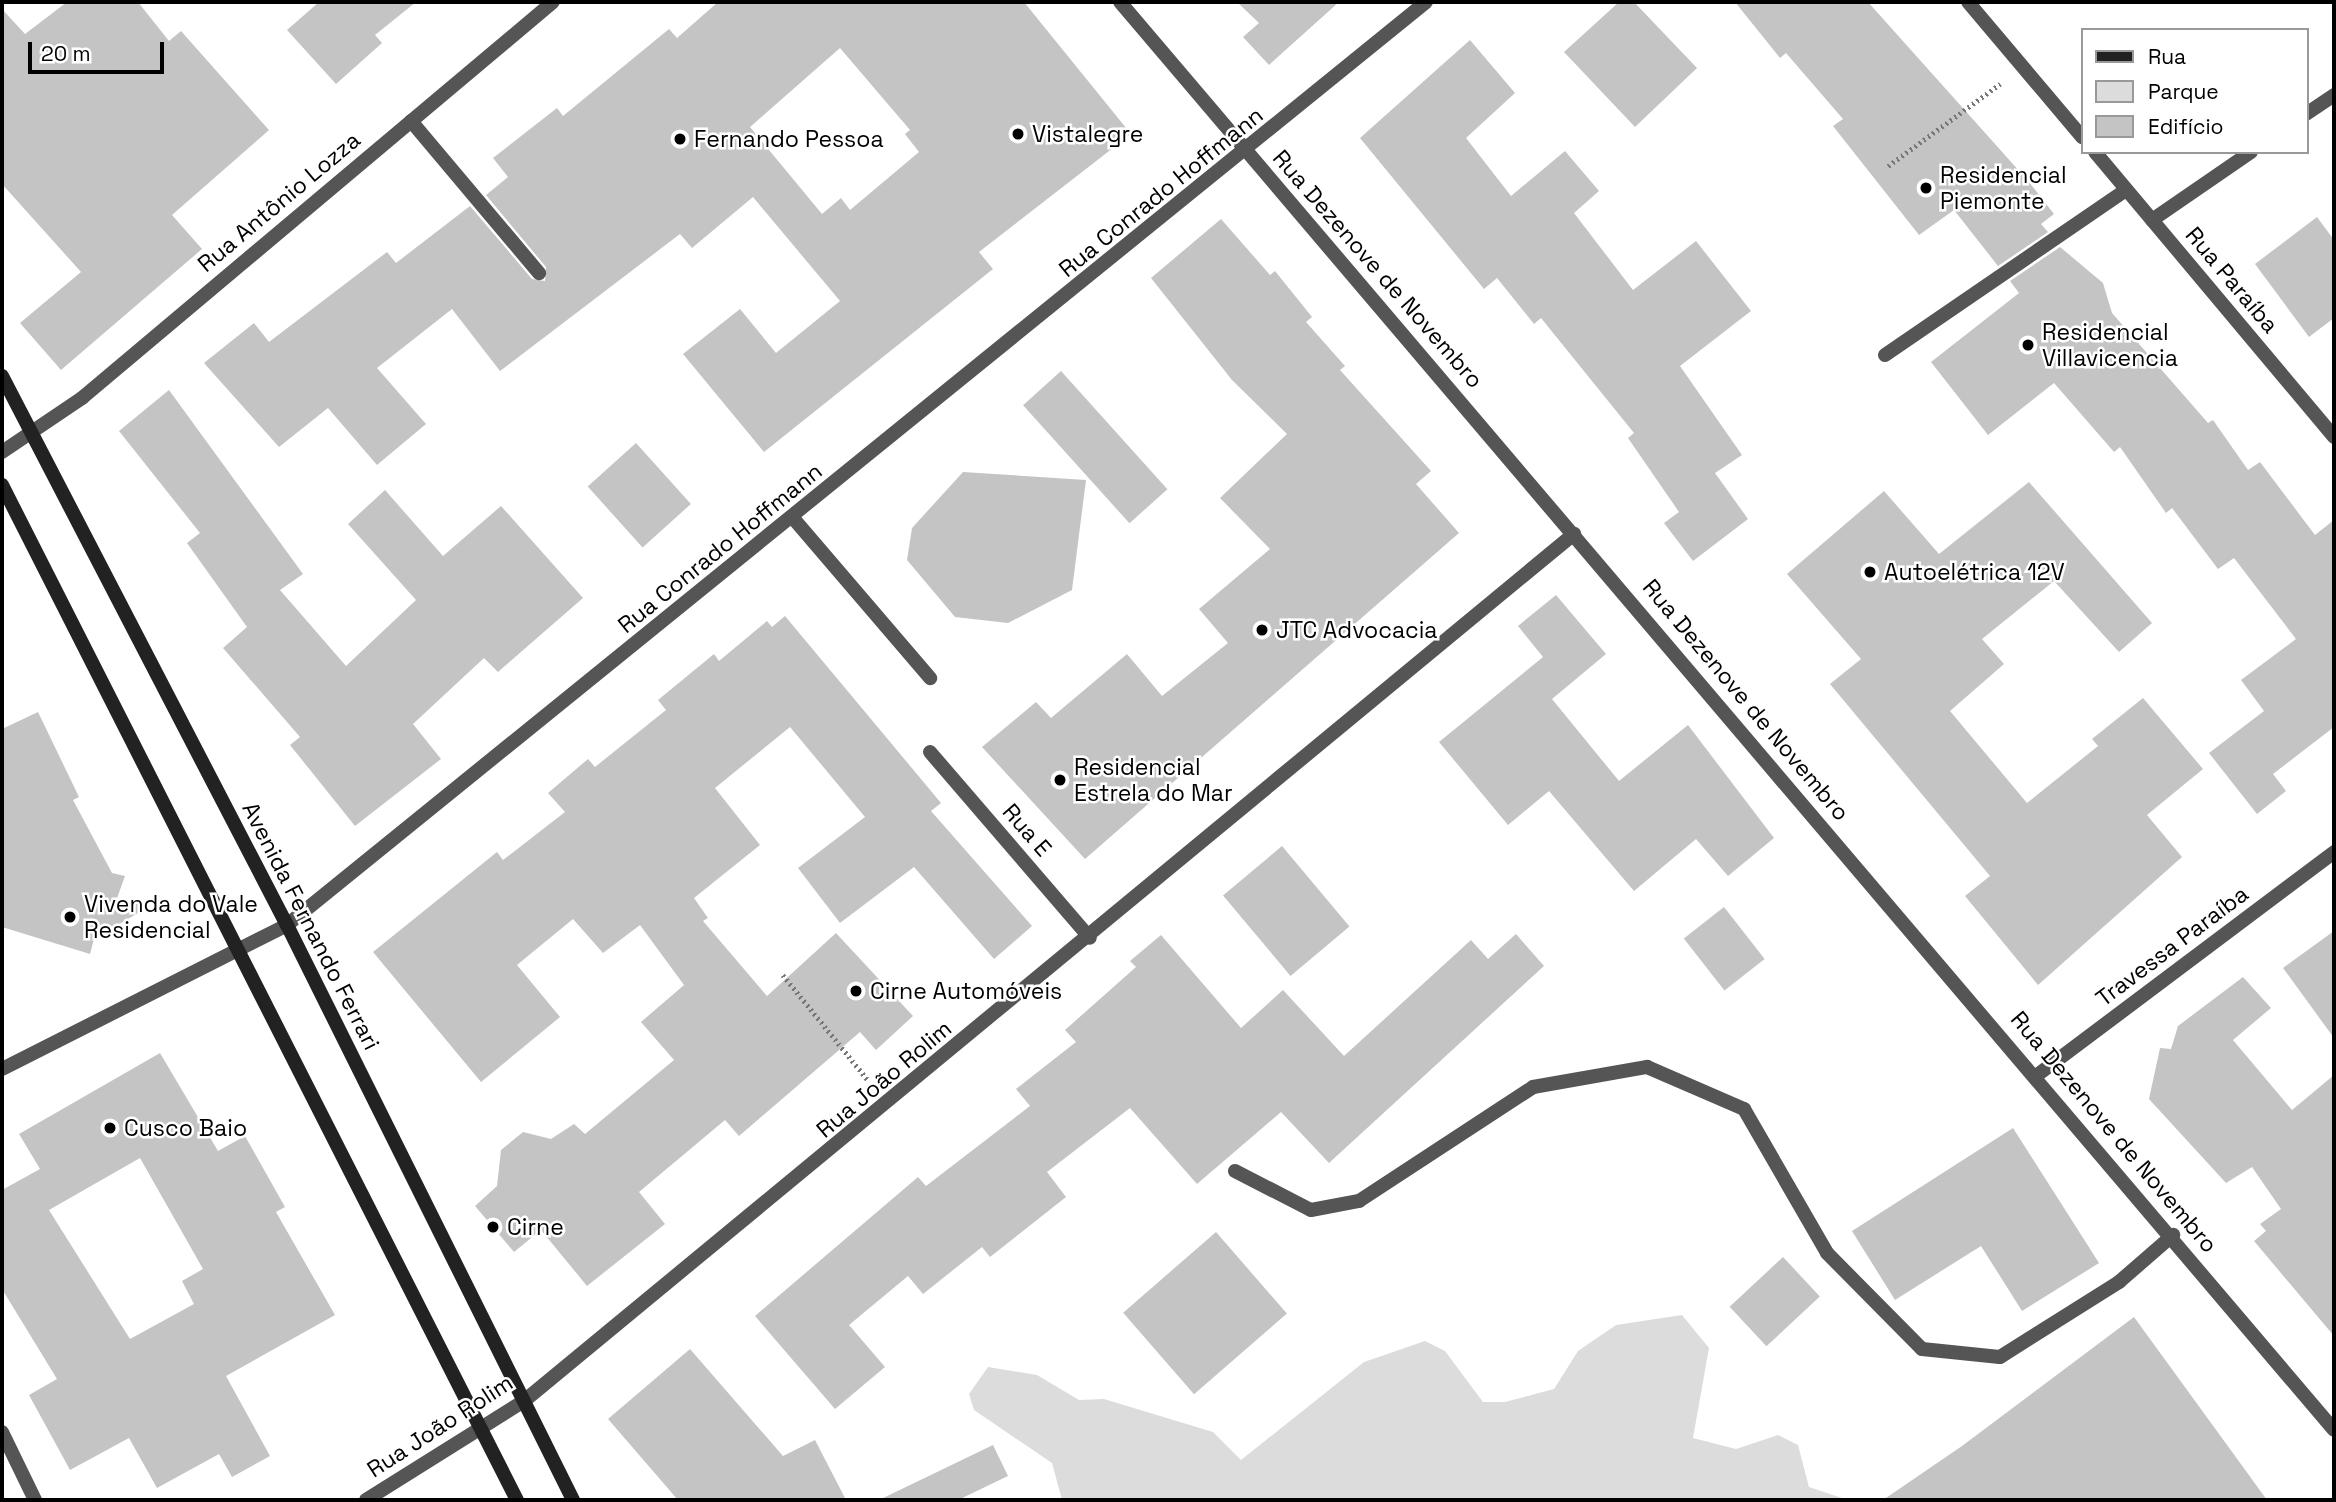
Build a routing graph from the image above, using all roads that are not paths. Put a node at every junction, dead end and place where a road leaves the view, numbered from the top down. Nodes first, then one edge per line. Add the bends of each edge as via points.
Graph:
1 (553, 2) edge
2 (1120, 2) edge
3 (1426, 2) edge
4 (1968, 2) edge
5 (2334, 95) edge
6 (2308, 113) edge
7 (411, 121) junction
8 (2080, 135) edge
9 (1248, 152) junction
10 (2097, 154) edge
11 (2248, 154) edge
12 (2126, 190) junction
13 (2152, 220) junction
14 (539, 273) dead end
15 (1885, 355) dead end
16 (2, 376) edge
17 (33, 436) junction
18 (2334, 437) edge
19 (2, 452) edge
20 (2, 485) edge
21 (793, 518) junction
22 (1574, 534) junction
23 (930, 678) dead end
24 (930, 752) dead end
25 (2334, 852) edge
26 (287, 925) junction
27 (1090, 938) junction
28 (235, 947) junction
29 (2, 1069) edge
30 (2036, 1076) junction
31 (1235, 1171) dead end
32 (2173, 1235) junction
33 (524, 1401) junction
34 (483, 1430) junction
35 (2334, 1430) edge
36 (2, 1432) edge
37 (35, 1500) edge
38 (366, 1500) edge
39 (517, 1500) edge
40 (573, 1500) edge

1 - 7 street, Rua Antônio Lozza
2 - 9 street, Rua Dezenove de Novembro
3 - 9 street, Rua Conrado Hoffmann
4 - 8 street
5 - 6 street
7 - 14 street
7 - 17 street, Rua Antônio Lozza
9 - 21 street, Rua Conrado Hoffmann
9 - 22 street, Rua Dezenove de Novembro
10 - 12 street, Rua Paraíba
11 - 13 street
12 - 13 street, Rua Paraíba
12 - 15 street
13 - 18 street, Rua Paraíba
16 - 17 main road, Avenida Fernando Ferrari
17 - 19 street, Rua Antônio Lozza
17 - 26 main road, Avenida Fernando Ferrari
20 - 28 main road
21 - 23 street
21 - 26 street, Rua Conrado Hoffmann
22 - 27 street, Rua João Rolim
22 - 30 street, Rua Dezenove de Novembro
24 - 27 street, Rua E
25 - 30 street, Travessa Paraíba
26 - 28 street, Rua Conrado Hoffmann
26 - 33 main road, Avenida Fernando Ferrari
27 - 33 street, Rua João Rolim
28 - 29 street, Rua Conrado Hoffmann
28 - 34 main road
30 - 32 street, Rua Dezenove de Novembro
31 - 32 street via 1311,1210 1359,1201 1533,1087 1647,1067 1744,1109 1828,1253 1922,1349 2000,1357 2119,1282
32 - 35 street, Rua Dezenove de Novembro
33 - 34 street, Rua João Rolim
33 - 40 main road, Avenida Fernando Ferrari
34 - 38 street, Rua João Rolim
34 - 39 main road
36 - 37 street

